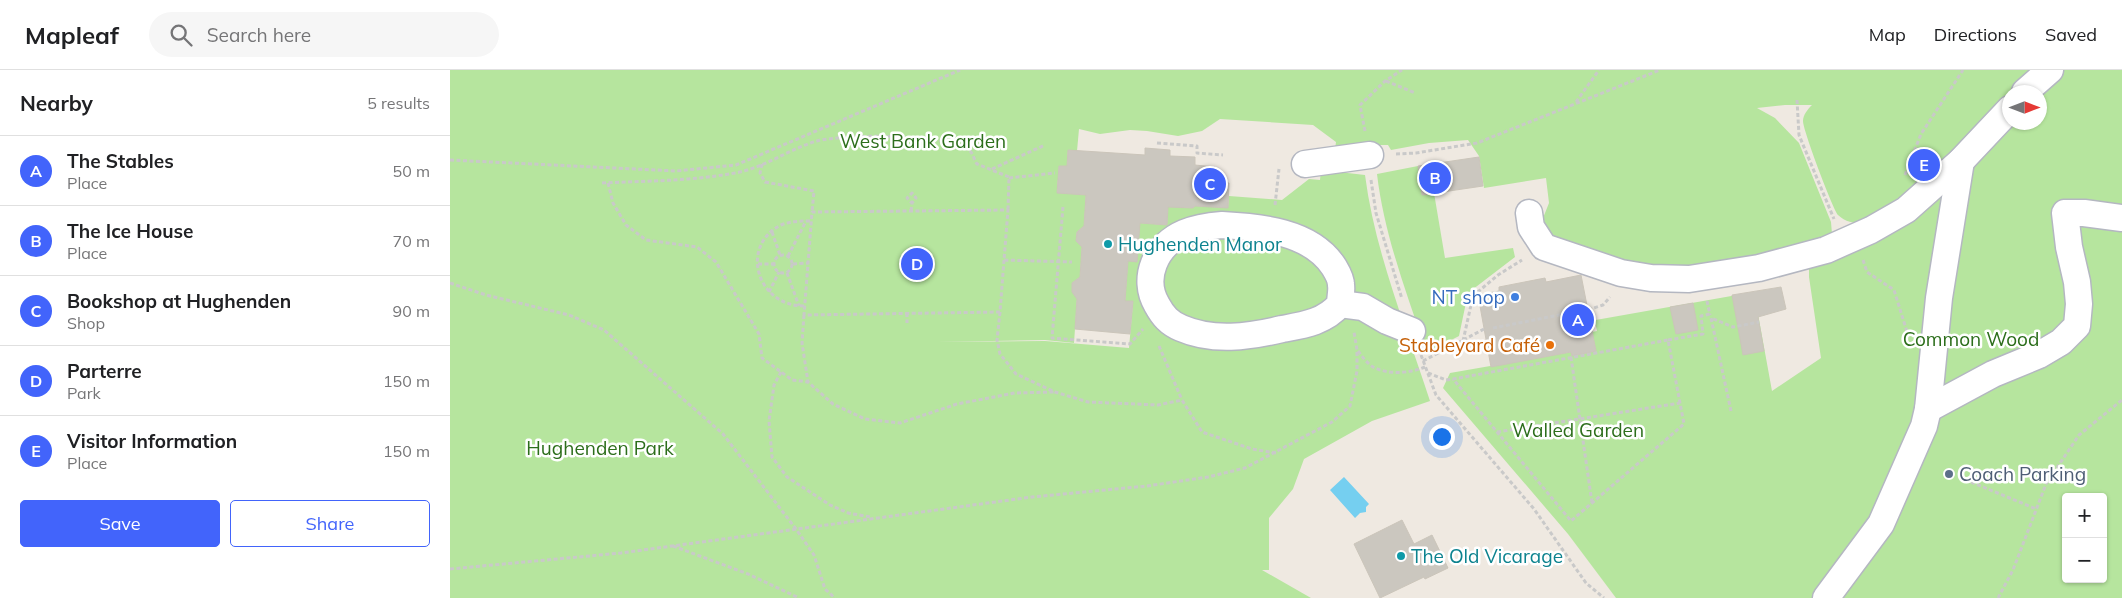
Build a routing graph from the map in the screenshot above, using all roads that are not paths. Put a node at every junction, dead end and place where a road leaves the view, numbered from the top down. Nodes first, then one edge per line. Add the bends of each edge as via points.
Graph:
1 (2050, 70) edge
2 (2033, 85) edge
3 (2002, 118) edge
4 (1370, 155) road end
5 (1962, 161) junction
6 (1305, 164) dead end
7 (1529, 213) dead end
8 (2122, 218) edge
9 (1340, 304) junction
10 (1412, 332) road end
11 (1928, 409) junction
12 (1826, 598) edge

1 - 2 lane
3 - 5 lane
4 - 6 lane
5 - 7 lane via 1906,210 1850,240 1799,259 1689,279 1620,273 1544,247 1531,227
5 - 11 lane via 1938,298
8 - 11 lane via 2065,214 2080,304 2077,326 2039,355 1993,374
9 - 9 lane via 1340,279 1326,257 1304,242 1249,226 1222,225 1182,234 1166,245 1154,262 1150,279 1152,294 1163,316 1171,323 1195,333 1222,337 1250,336 1301,326 1326,317
9 - 10 lane via 1363,306
11 - 12 lane via 1924,426 1881,524

